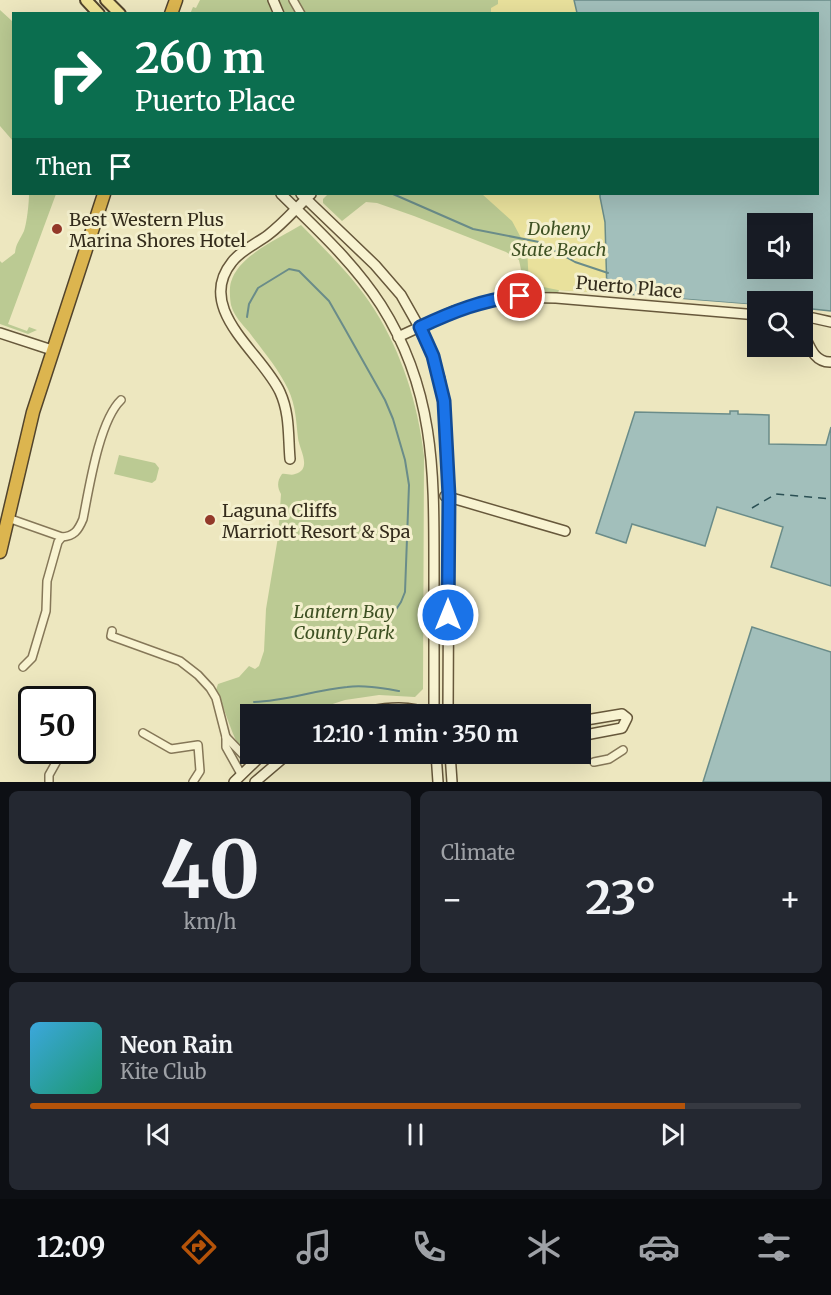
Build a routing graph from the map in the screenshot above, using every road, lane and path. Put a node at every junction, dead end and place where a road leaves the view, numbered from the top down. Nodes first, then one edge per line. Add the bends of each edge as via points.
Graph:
1 (86, 0) edge
2 (106, 0) edge
3 (97, 12) edge
4 (118, 12) edge
5 (104, 195) edge
6 (282, 195) edge
7 (306, 195) edge
8 (296, 208) junction
9 (747, 314) edge
10 (813, 320) edge
11 (831, 322) edge
12 (420, 327) junction
13 (0, 333) edge
14 (398, 338) junction
15 (52, 350) junction
16 (813, 351) edge
17 (831, 362) edge
18 (121, 400) dead end
19 (290, 459) dead end
20 (434, 496) junction
21 (449, 496) junction
22 (8, 518) junction
23 (565, 531) dead end
24 (62, 537) junction
25 (0, 552) edge
26 (112, 632) dead end
27 (23, 667) dead end
28 (434, 704) edge
29 (448, 704) edge
30 (591, 719) edge
31 (143, 733) dead end
32 (591, 734) edge
33 (226, 736) junction
34 (623, 750) dead end
35 (240, 751) edge
36 (594, 762) dead end
37 (55, 764) edge
38 (252, 764) edge
39 (275, 764) edge
40 (437, 764) edge
41 (451, 764) edge
42 (241, 774) junction
43 (49, 782) edge
44 (193, 782) edge
45 (234, 782) edge
46 (255, 782) edge
47 (438, 782) edge
48 (452, 782) edge

1 - 3 main road
2 - 4 main road
5 - 15 highway
6 - 8 main road
7 - 8 main road
7 - 12 main road via 401,295
8 - 14 main road via 363,280
8 - 19 main road via 270,234 235,258 224,276 221,292 227,319 269,373 283,400
9 - 12 main road, Puerto Place via 520,296 454,311
10 - 11 main road
12 - 14 main road, Puerto Place
12 - 21 main road via 433,356 444,401
13 - 15 main road
14 - 20 main road via 422,398
15 - 22 highway
16 - 17 main road via 822,362
18 - 24 street via 109,416 79,529
20 - 21 main road
20 - 28 main road
21 - 23 main road
21 - 29 main road
22 - 24 street
22 - 25 highway
24 - 27 street via 47,581 46,611 32,658
26 - 33 street via 111,636 180,661 198,675 216,699
30 - 32 main road via 622,714 627,718 622,728
31 - 44 street via 171,749 198,745 200,771
33 - 35 street
33 - 42 street via 226,747
34 - 36 street
37 - 43 street
38 - 42 main road
39 - 46 main road
40 - 47 main road
41 - 48 main road
42 - 45 main road

